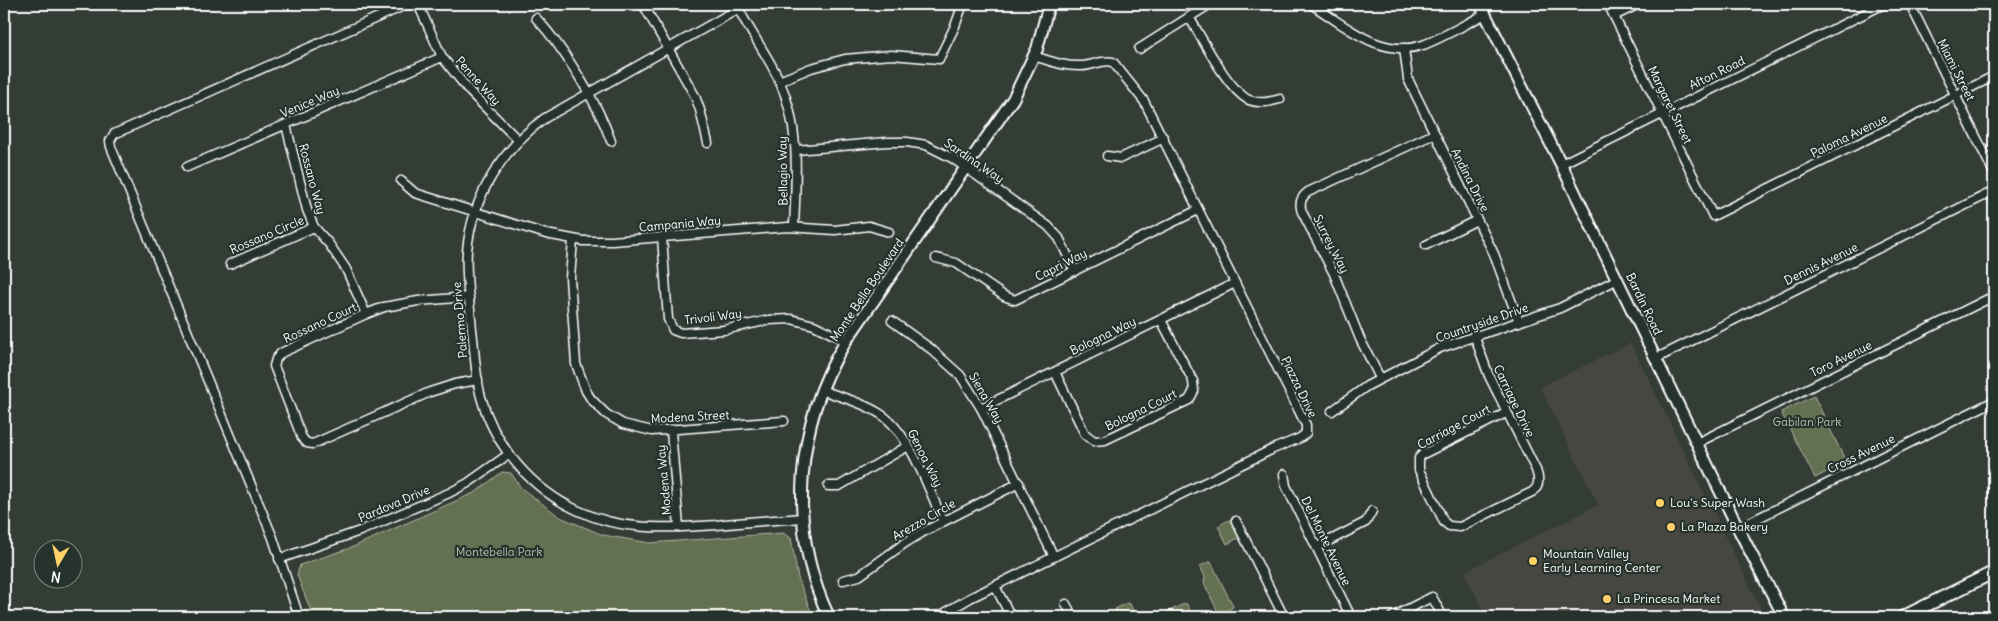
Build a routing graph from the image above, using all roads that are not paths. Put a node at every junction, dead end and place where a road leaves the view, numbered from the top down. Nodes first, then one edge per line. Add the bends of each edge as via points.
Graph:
1 (408, 4) edge
2 (418, 4) edge
3 (643, 4) edge
4 (748, 4) edge
5 (963, 4) edge
6 (1050, 4) edge
7 (1210, 4) edge
8 (1312, 4) edge
9 (1480, 4) edge
10 (1608, 4) edge
11 (1639, 4) edge
12 (1884, 4) edge
13 (1910, 4) edge
14 (737, 6) edge
15 (1486, 14) junction
16 (1614, 16) junction
17 (1189, 17) junction
18 (536, 18) dead end
19 (668, 47) junction
20 (1404, 48) junction
21 (1139, 49) dead end
22 (1034, 56) junction
23 (442, 57) junction
24 (1994, 76) edge
25 (779, 81) junction
26 (587, 94) junction
27 (1957, 95) junction
28 (1280, 99) dead end
29 (1661, 114) junction
30 (286, 125) junction
31 (1434, 134) junction
32 (1164, 138) junction
33 (518, 140) junction
34 (611, 141) dead end
35 (708, 143) dead end
36 (796, 150) junction
37 (1107, 156) dead end
38 (1561, 164) junction
39 (187, 167) dead end
40 (966, 169) junction
41 (1994, 173) edge
42 (401, 181) dead end
43 (1994, 191) edge
44 (1198, 210) junction
45 (475, 212) junction
46 (1713, 216) joint
47 (1478, 220) junction
48 (314, 227) junction
49 (794, 227) junction
50 (889, 232) dead end
51 (662, 237) junction
52 (574, 240) junction
53 (1426, 245) dead end
54 (936, 258) dead end
55 (230, 264) dead end
56 (1075, 271) junction
57 (1618, 279) junction
58 (1235, 283) junction
59 (1994, 296) edge
60 (469, 297) junction
61 (366, 314) junction
62 (1160, 320) junction
63 (892, 322) dead end
64 (1519, 322) junction
65 (1474, 335) junction
66 (846, 341) junction
67 (1657, 358) junction
68 (1056, 372) junction
69 (1380, 378) junction
70 (478, 380) junction
71 (821, 390) junction
72 (1994, 401) edge
73 (980, 408) junction
74 (1332, 411) dead end
75 (1506, 413) junction
76 (784, 421) dead end
77 (671, 431) junction
78 (1697, 443) junction
79 (908, 446) junction
80 (509, 454) junction
81 (1284, 474) dead end
82 (1538, 475) joint
83 (1018, 483) junction
84 (828, 486) dead end
85 (1372, 511) dead end
86 (803, 518) junction
87 (943, 521) junction
88 (1236, 521) dead end
89 (679, 527) junction
90 (1738, 528) junction
91 (1317, 547) junction
92 (1054, 557) junction
93 (280, 559) junction
94 (1994, 574) edge
95 (843, 580) dead end
96 (995, 586) junction
97 (1066, 604) dead end
98 (299, 617) edge
99 (829, 617) edge
100 (938, 617) edge
101 (1011, 617) edge
102 (1073, 617) edge
103 (1284, 617) edge
104 (1351, 617) edge
105 (1392, 617) edge
106 (1443, 617) edge
107 (1784, 617) edge
108 (1903, 617) edge

1 - 93 street via 114,134 110,141
2 - 23 street, Penne Way
3 - 19 street
4 - 14 street, Palermo Drive
5 - 25 street via 939,59 891,55 845,59 810,68
6 - 22 street, Monte Bella Boulevard
7 - 17 street
8 - 20 street via 1371,41
9 - 15 street, Bardin Road
10 - 16 street, Margaret Street
11 - 16 street
12 - 29 street, Afton Road
13 - 27 street, Miami Street
14 - 19 street, Palermo Drive
14 - 25 street, Bellagio Way
15 - 20 street via 1429,42
15 - 38 street, Bardin Road
16 - 29 street, Margaret Street
17 - 21 street
17 - 28 street via 1240,93 1263,103
18 - 26 street via 558,44
19 - 26 street, Palermo Drive
19 - 35 street via 698,103
20 - 31 street, Andina Drive via 1408,79
22 - 32 street, Piazza Drive via 1072,66 1114,62 1144,101
22 - 40 street, Monte Bella Boulevard via 1013,99
23 - 30 street, Venice Way
23 - 33 street, Penne Way via 470,92
24 - 27 street, Paloma Avenue
25 - 36 street, Bellagio Way via 790,112
26 - 33 street, Palermo Drive via 545,118
26 - 34 street
27 - 41 street, Miami Street
27 - 46 street, Paloma Avenue
29 - 38 street, Afton Road
29 - 46 street, Margaret Street
30 - 39 street, Venice Way
30 - 48 street, Rossano Way
31 - 47 street, Andina Drive
31 - 69 street, Surrey Way via 1308,192 1301,203 1302,212
32 - 37 street via 1121,158
32 - 44 street, Piazza Drive
33 - 45 street, Palermo Drive via 489,180
36 - 40 street, Sardina Way via 907,142 934,148
36 - 49 street, Bellagio Way
38 - 57 street, Bardin Road
40 - 56 street, Sardina Way via 1048,226 1059,238
40 - 66 street, Monte Bella Boulevard
42 - 45 street, Campania Way via 415,193
43 - 67 street, Dennis Avenue
44 - 56 street, Capri Way
44 - 58 street, Piazza Drive
45 - 52 street, Campania Way
45 - 60 street, Palermo Drive via 468,250
47 - 53 street
47 - 64 street, Andina Drive
48 - 55 street, Rossano Circle
48 - 61 street, Rossano Way via 346,269
49 - 50 street, Campania Way via 836,230 869,226
49 - 51 street, Campania Way
51 - 52 street, Campania Way via 600,242
51 - 66 street, Trivoli Way via 668,319 673,330 681,333 724,330 769,320 791,319 814,325
52 - 77 street, Modena Street via 571,312 576,364 582,384 598,406 615,420 642,430
54 - 56 street, Capri Way via 956,263 1015,300
57 - 64 street, Countryside Drive via 1560,308
57 - 67 street, Bardin Road
58 - 62 street, Bologna Way
58 - 92 street, Piazza Drive via 1306,425 1306,433
59 - 78 street, Toro Avenue
60 - 61 street, Rossano Court via 402,303
60 - 70 street, Palermo Drive
61 - 70 street, Rossano Court via 286,351 276,359 276,372 302,438 307,443 317,443 430,392
62 - 68 street, Bologna Way
62 - 68 street, Bologna Court via 1193,381 1194,391 1189,400 1105,440 1094,441 1085,434
63 - 73 street, Siena Way via 947,362 960,375
64 - 65 street, Countryside Drive
65 - 69 street, Countryside Drive
65 - 75 street, Carriage Drive
66 - 71 street, Monte Bella Boulevard
67 - 78 street, Bardin Road
68 - 73 street, Bologna Way
69 - 74 street, Countryside Drive
70 - 80 street, Palermo Drive via 486,411
71 - 79 street, Genoa Way via 881,414 898,430
71 - 86 street, Monte Bella Boulevard via 804,459
72 - 90 street, Cross Avenue
73 - 83 street, Siena Way
75 - 82 street, Carriage Drive
75 - 82 street, Carriage Court via 1419,458 1419,470 1444,522 1452,527 1460,526 1532,492 1537,486
76 - 77 street, Modena Street
77 - 89 street, Modena Way
78 - 90 street, Bardin Road
79 - 84 street via 839,486
79 - 87 street, Genoa Way
80 - 89 street, Palermo Drive via 542,489 584,514 636,528
80 - 93 street, Pardova Drive via 448,493 360,531
81 - 91 street, Del Monte Avenue via 1286,486
83 - 87 street, Arezzo Circle
83 - 92 street, Siena Way
85 - 91 street via 1366,522
86 - 89 street, Palermo Drive
86 - 99 street, Monte Bella Boulevard via 812,570
87 - 95 street, Arezzo Circle via 859,576
88 - 103 street
90 - 107 street, Bardin Road
91 - 104 street, Del Monte Avenue
92 - 96 street, Piazza Drive
93 - 98 street
94 - 108 main road
96 - 100 street, Piazza Drive
96 - 101 street
97 - 102 street
105 - 106 street via 1432,597

